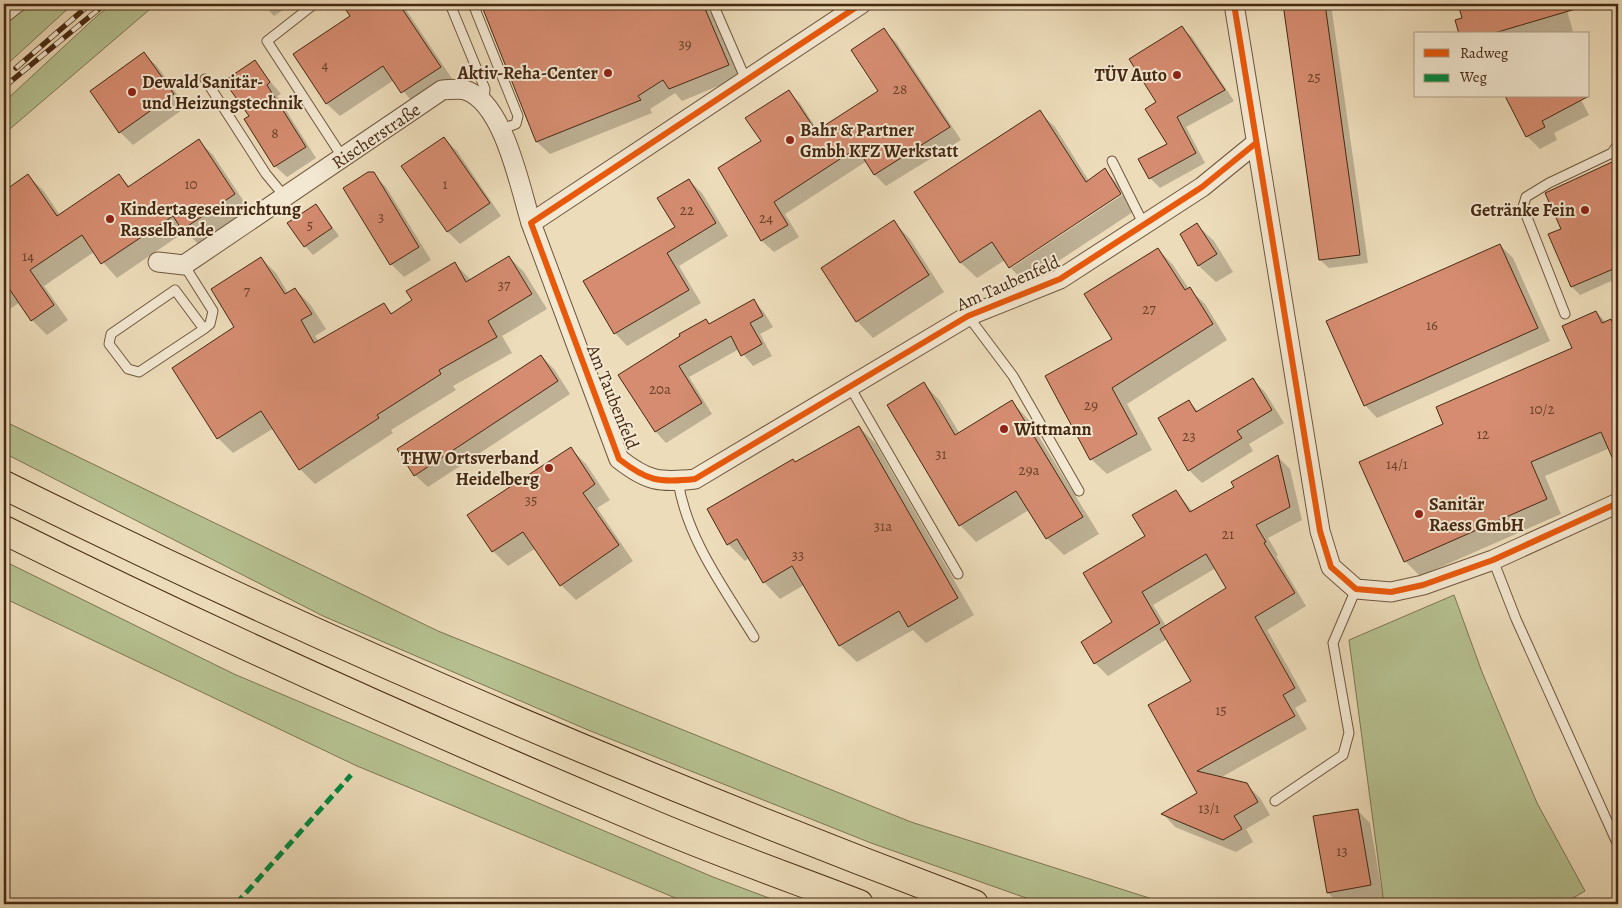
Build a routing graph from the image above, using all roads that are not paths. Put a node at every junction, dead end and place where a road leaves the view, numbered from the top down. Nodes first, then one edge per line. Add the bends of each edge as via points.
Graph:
1 (23, 4) edge
2 (450, 4) edge
3 (474, 4) edge
4 (713, 4) edge
5 (861, 4) edge
6 (1234, 4) edge
7 (313, 6) dead end
8 (4, 20) edge
9 (205, 79) dead end
10 (746, 80) junction
11 (484, 100) junction
12 (501, 129) junction
13 (1256, 143) junction
14 (1618, 144) edge
15 (343, 158) junction
16 (1112, 161) dead end
17 (286, 197) junction
18 (531, 223) junction
19 (1144, 225) junction
20 (158, 262) dead end
21 (184, 265) junction
22 (1565, 314) dead end
23 (968, 316) junction
24 (204, 329) junction
25 (850, 387) junction
26 (678, 481) junction
27 (4, 485) edge
28 (1079, 491) dead end
29 (1618, 503) edge
30 (4, 530) edge
31 (1493, 560) junction
32 (958, 574) dead end
33 (1356, 589) junction
34 (754, 637) dead end
35 (1275, 800) dead end
36 (1618, 845) edge
37 (859, 904) edge
38 (974, 904) edge

1 - 8 lane
2 - 11 lane via 485,89
3 - 12 lane via 518,116 516,124
4 - 10 lane
5 - 10 street
6 - 13 street
7 - 15 lane via 267,41
9 - 17 lane via 266,174
10 - 18 street
11 - 12 street
11 - 15 street, Rischerstraße via 464,89 442,90
12 - 18 street
13 - 19 street, Am Taubenfeld via 1202,187
13 - 33 street via 1320,531 1332,567
14 - 22 lane via 1612,153 1526,197 1522,207
15 - 17 street, Rischerstraße
16 - 19 lane
17 - 21 street, Rischerstraße
18 - 26 street, Am Taubenfeld via 618,459 640,475
19 - 23 street, Am Taubenfeld via 1060,279
20 - 21 street
21 - 24 lane via 213,310 210,324
23 - 25 street, Am Taubenfeld
23 - 28 lane via 1013,376
24 - 24 lane via 139,372 128,369 109,344 111,334 175,290
25 - 26 street, Am Taubenfeld via 695,479
25 - 32 lane
26 - 34 lane via 681,501 695,538
27 - 38 highway via 112,539 352,648 709,802
29 - 31 street
30 - 37 highway via 97,576 422,724 642,820
31 - 33 street via 1423,586 1390,592
31 - 36 lane via 1516,619
33 - 35 lane via 1333,643 1349,733 1343,755

